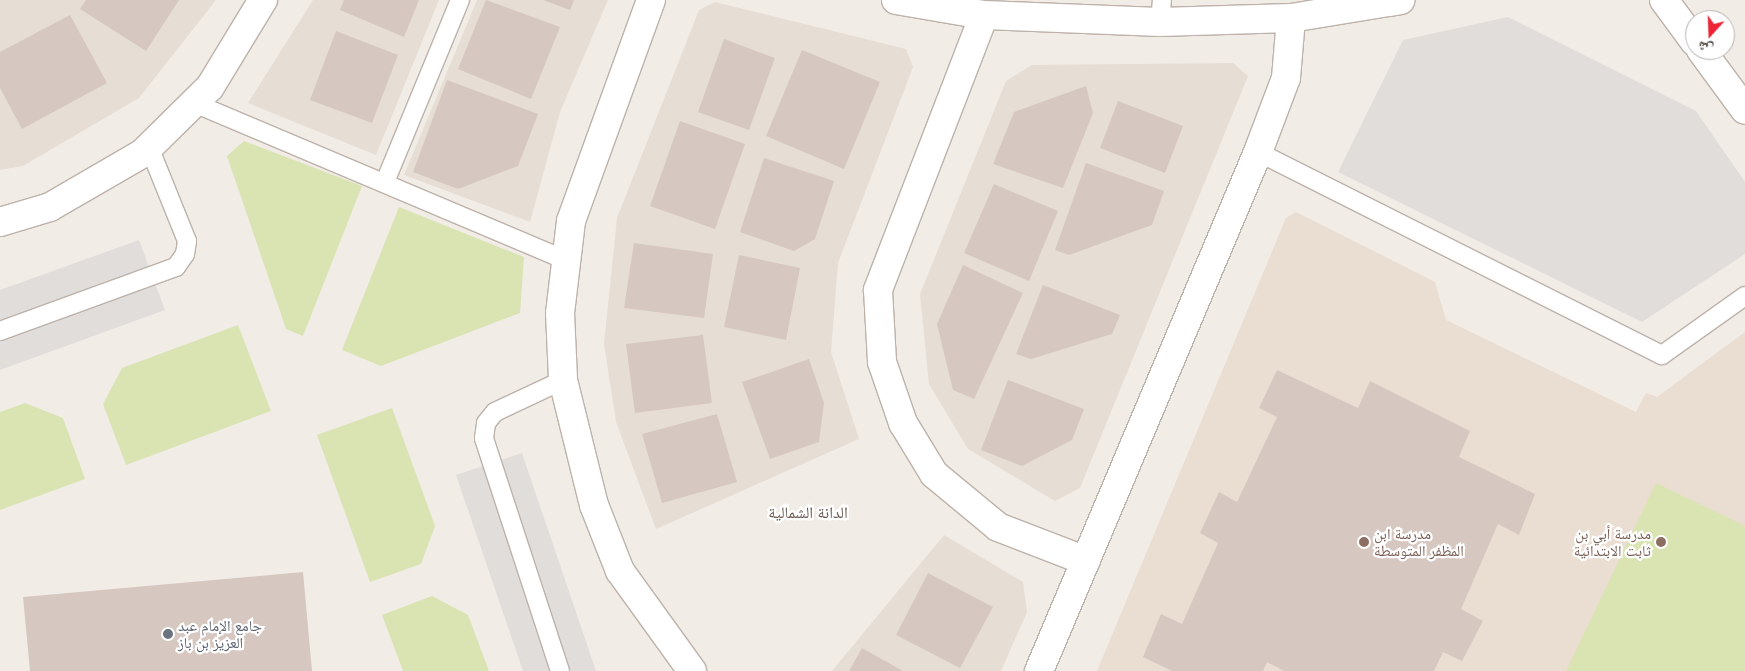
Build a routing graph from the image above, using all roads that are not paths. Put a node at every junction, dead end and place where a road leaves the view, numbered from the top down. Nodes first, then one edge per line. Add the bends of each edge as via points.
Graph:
1 (263, 0) edge
2 (460, 0) edge
3 (651, 0) edge
4 (896, 0) edge
5 (1401, 0) edge
6 (1664, 0) edge
7 (1161, 11) edge
8 (984, 15) junction
9 (1291, 18) junction
10 (1685, 28) edge
11 (1708, 60) edge
12 (194, 103) junction
13 (1745, 110) edge
14 (150, 147) junction
15 (1258, 152) junction
16 (385, 182) junction
17 (0, 222) edge
18 (564, 258) junction
19 (1745, 296) edge
20 (0, 331) edge
21 (563, 380) junction
22 (1086, 561) junction
23 (684, 669) edge
24 (560, 671) edge
25 (1039, 671) edge

1 - 12 street via 210,87
2 - 16 lane
3 - 18 street via 582,182
4 - 8 street
5 - 9 street
6 - 10 street
7 - 8 street
7 - 9 street
8 - 22 street via 878,290 882,362 903,423 934,474 998,527
9 - 15 street via 1286,78
11 - 13 street
12 - 14 street
12 - 16 lane
14 - 17 street via 50,207
14 - 20 lane via 187,241 185,254 176,266
15 - 19 lane via 1662,356
15 - 22 street
16 - 18 lane
18 - 21 street via 560,313
21 - 23 street via 609,546 620,571
21 - 24 lane via 495,412 486,423 484,438
22 - 25 street

